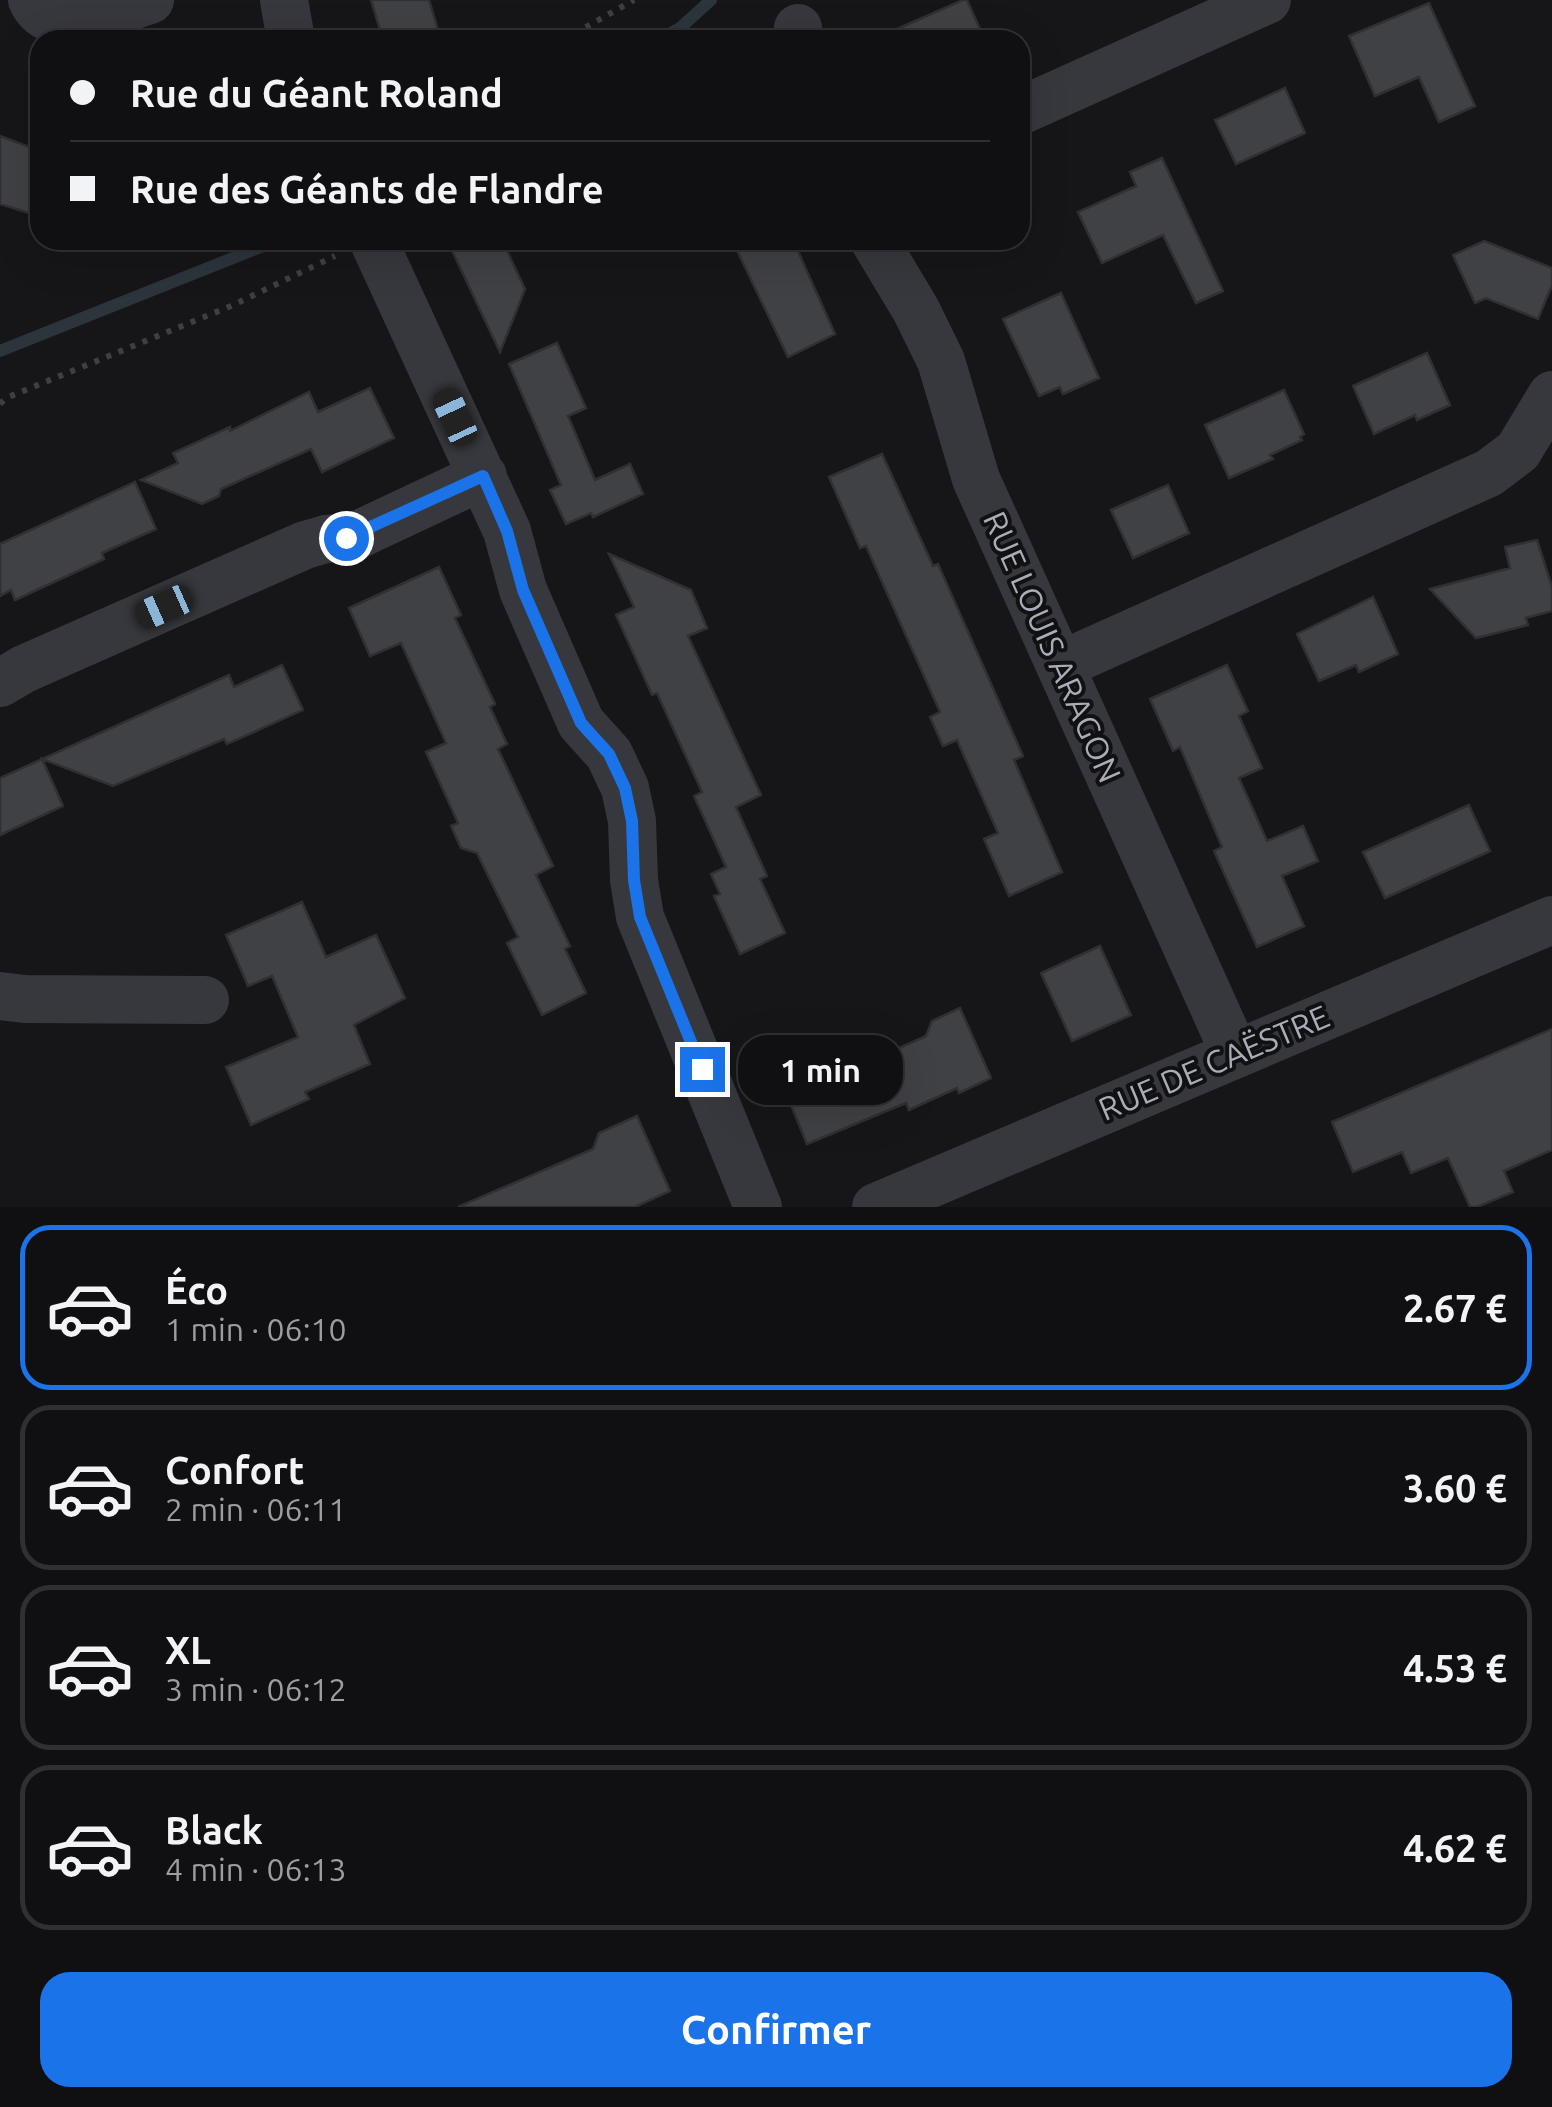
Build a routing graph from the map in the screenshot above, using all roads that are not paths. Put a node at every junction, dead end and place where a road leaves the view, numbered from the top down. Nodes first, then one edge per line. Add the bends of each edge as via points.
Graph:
1 (32, 0) edge
2 (150, 0) edge
3 (284, 0) edge
4 (1267, 0) edge
5 (289, 30) edge
6 (1030, 107) edge
7 (365, 250) edge
8 (880, 250) edge
9 (1552, 395) edge
10 (483, 476) junction
11 (1061, 665) junction
12 (0, 683) edge
13 (1552, 920) edge
14 (0, 996) edge
15 (205, 1000) dead end
16 (1235, 1054) junction
17 (758, 1207) edge
18 (876, 1207) edge

1 - 2 street via 44,17 60,22
3 - 5 street
4 - 6 street
7 - 10 street
8 - 11 street, RUE LOUIS ARAGON via 941,361 976,479
9 - 11 street via 1518,451 1488,473
10 - 12 street via 353,537 305,545
10 - 17 street via 581,723 609,754 625,788 640,917
11 - 16 street, RUE LOUIS ARAGON
13 - 16 street, RUE DE CAËSTRE
14 - 15 street
16 - 18 street, RUE DE CAËSTRE

